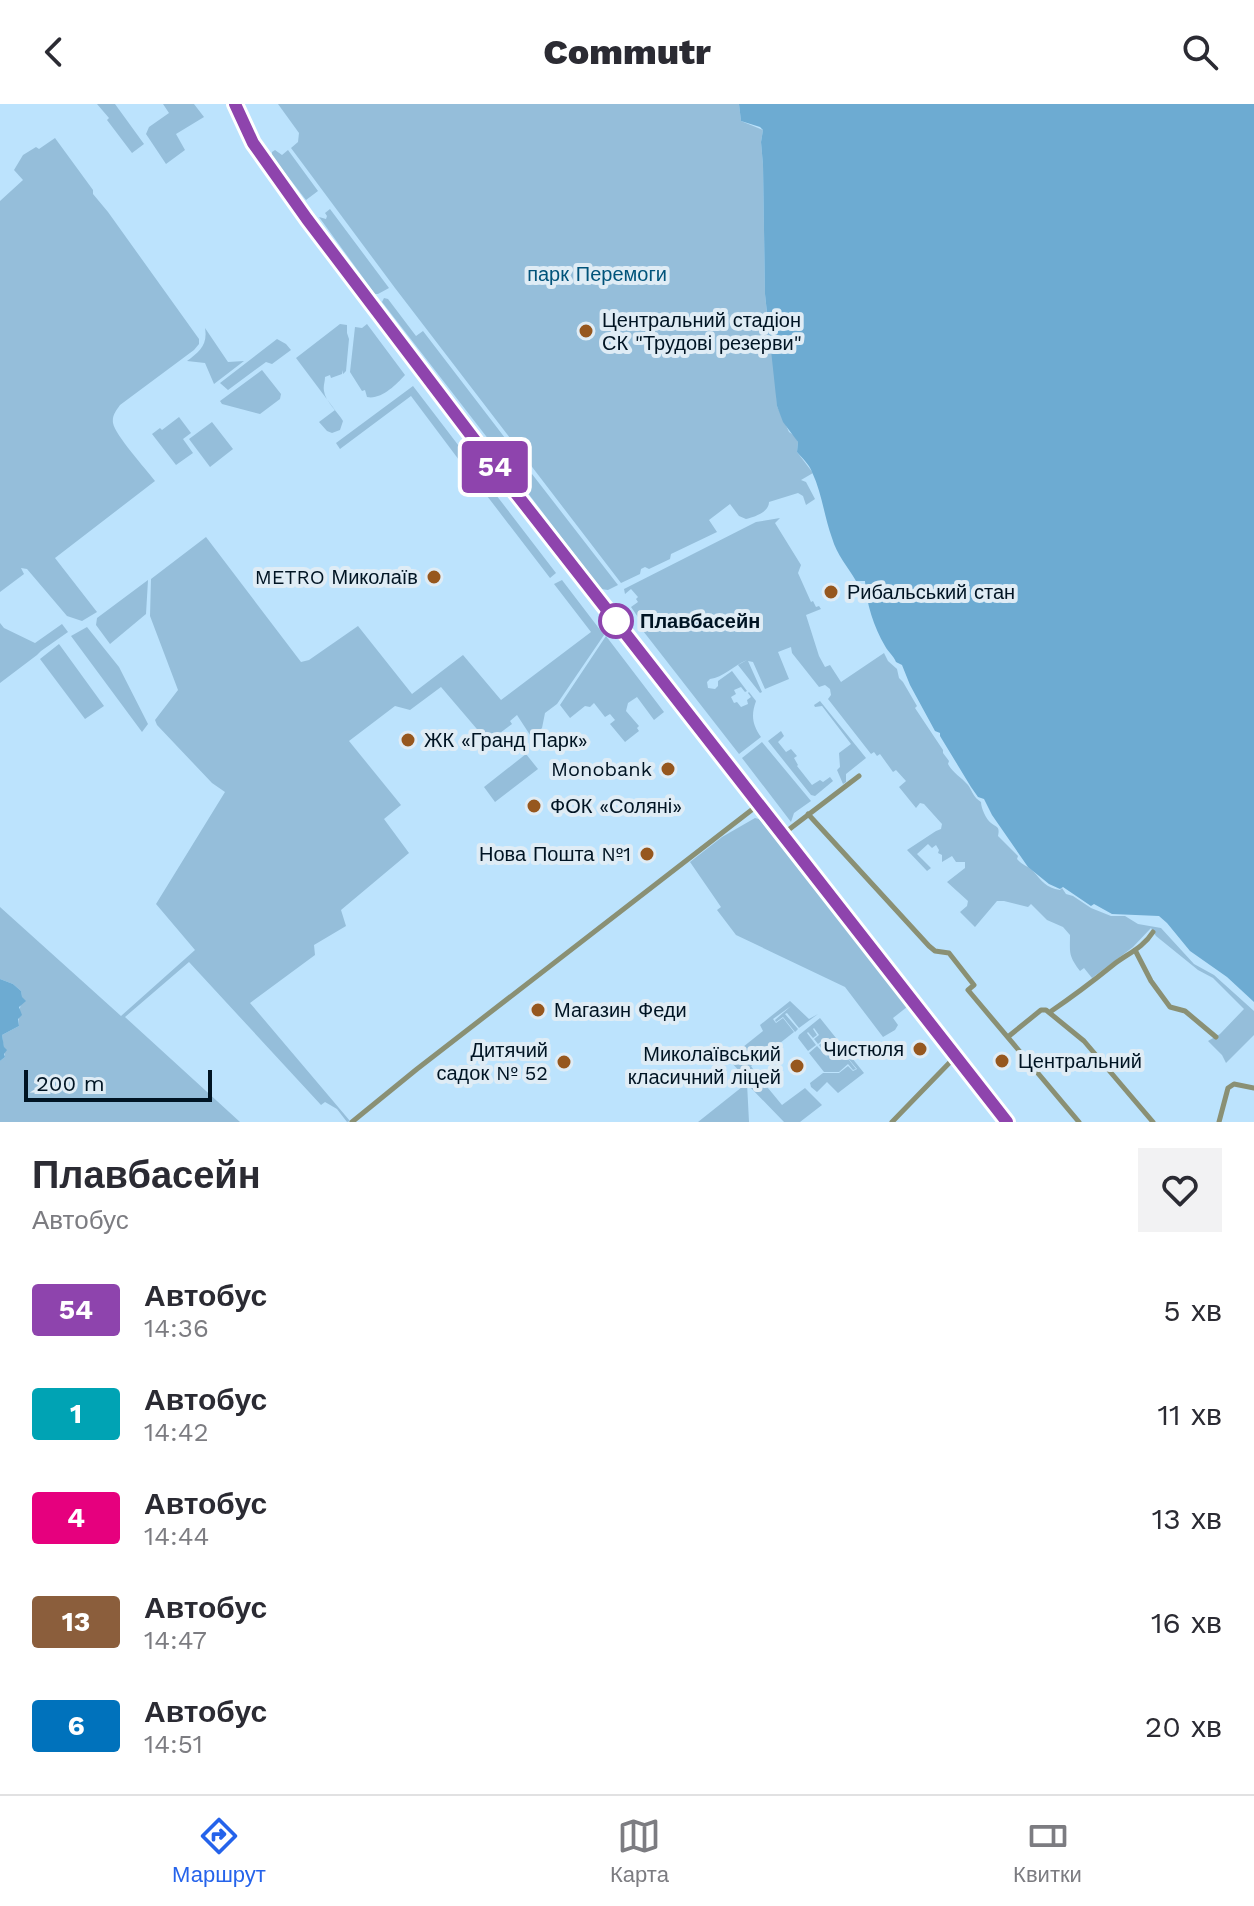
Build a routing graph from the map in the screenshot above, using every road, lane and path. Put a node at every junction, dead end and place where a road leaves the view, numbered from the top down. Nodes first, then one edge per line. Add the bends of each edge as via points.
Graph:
1 (235, 104) edge
2 (859, 776) dead end
3 (759, 804) junction
4 (808, 814) junction
5 (782, 834) junction
6 (1153, 932) dead end
7 (1135, 950) junction
8 (1050, 1012) junction
9 (1009, 1036) junction
10 (1216, 1037) dead end
11 (956, 1056) junction
12 (1254, 1088) edge
13 (352, 1122) edge
14 (892, 1122) edge
15 (1007, 1122) edge
16 (1079, 1122) edge
17 (1153, 1122) edge
18 (1219, 1122) edge

1 - 3 highway via 253,143 307,219
2 - 4 street
3 - 5 highway
3 - 13 street
4 - 5 street
4 - 9 street via 929,946 949,953 974,985 968,990
5 - 11 highway
6 - 7 street
7 - 8 street
7 - 10 street via 1170,1007 1185,1011
8 - 9 street via 1041,1010
8 - 17 street via 1084,1041
9 - 16 street
11 - 14 street
11 - 15 highway
12 - 18 street via 1228,1088

